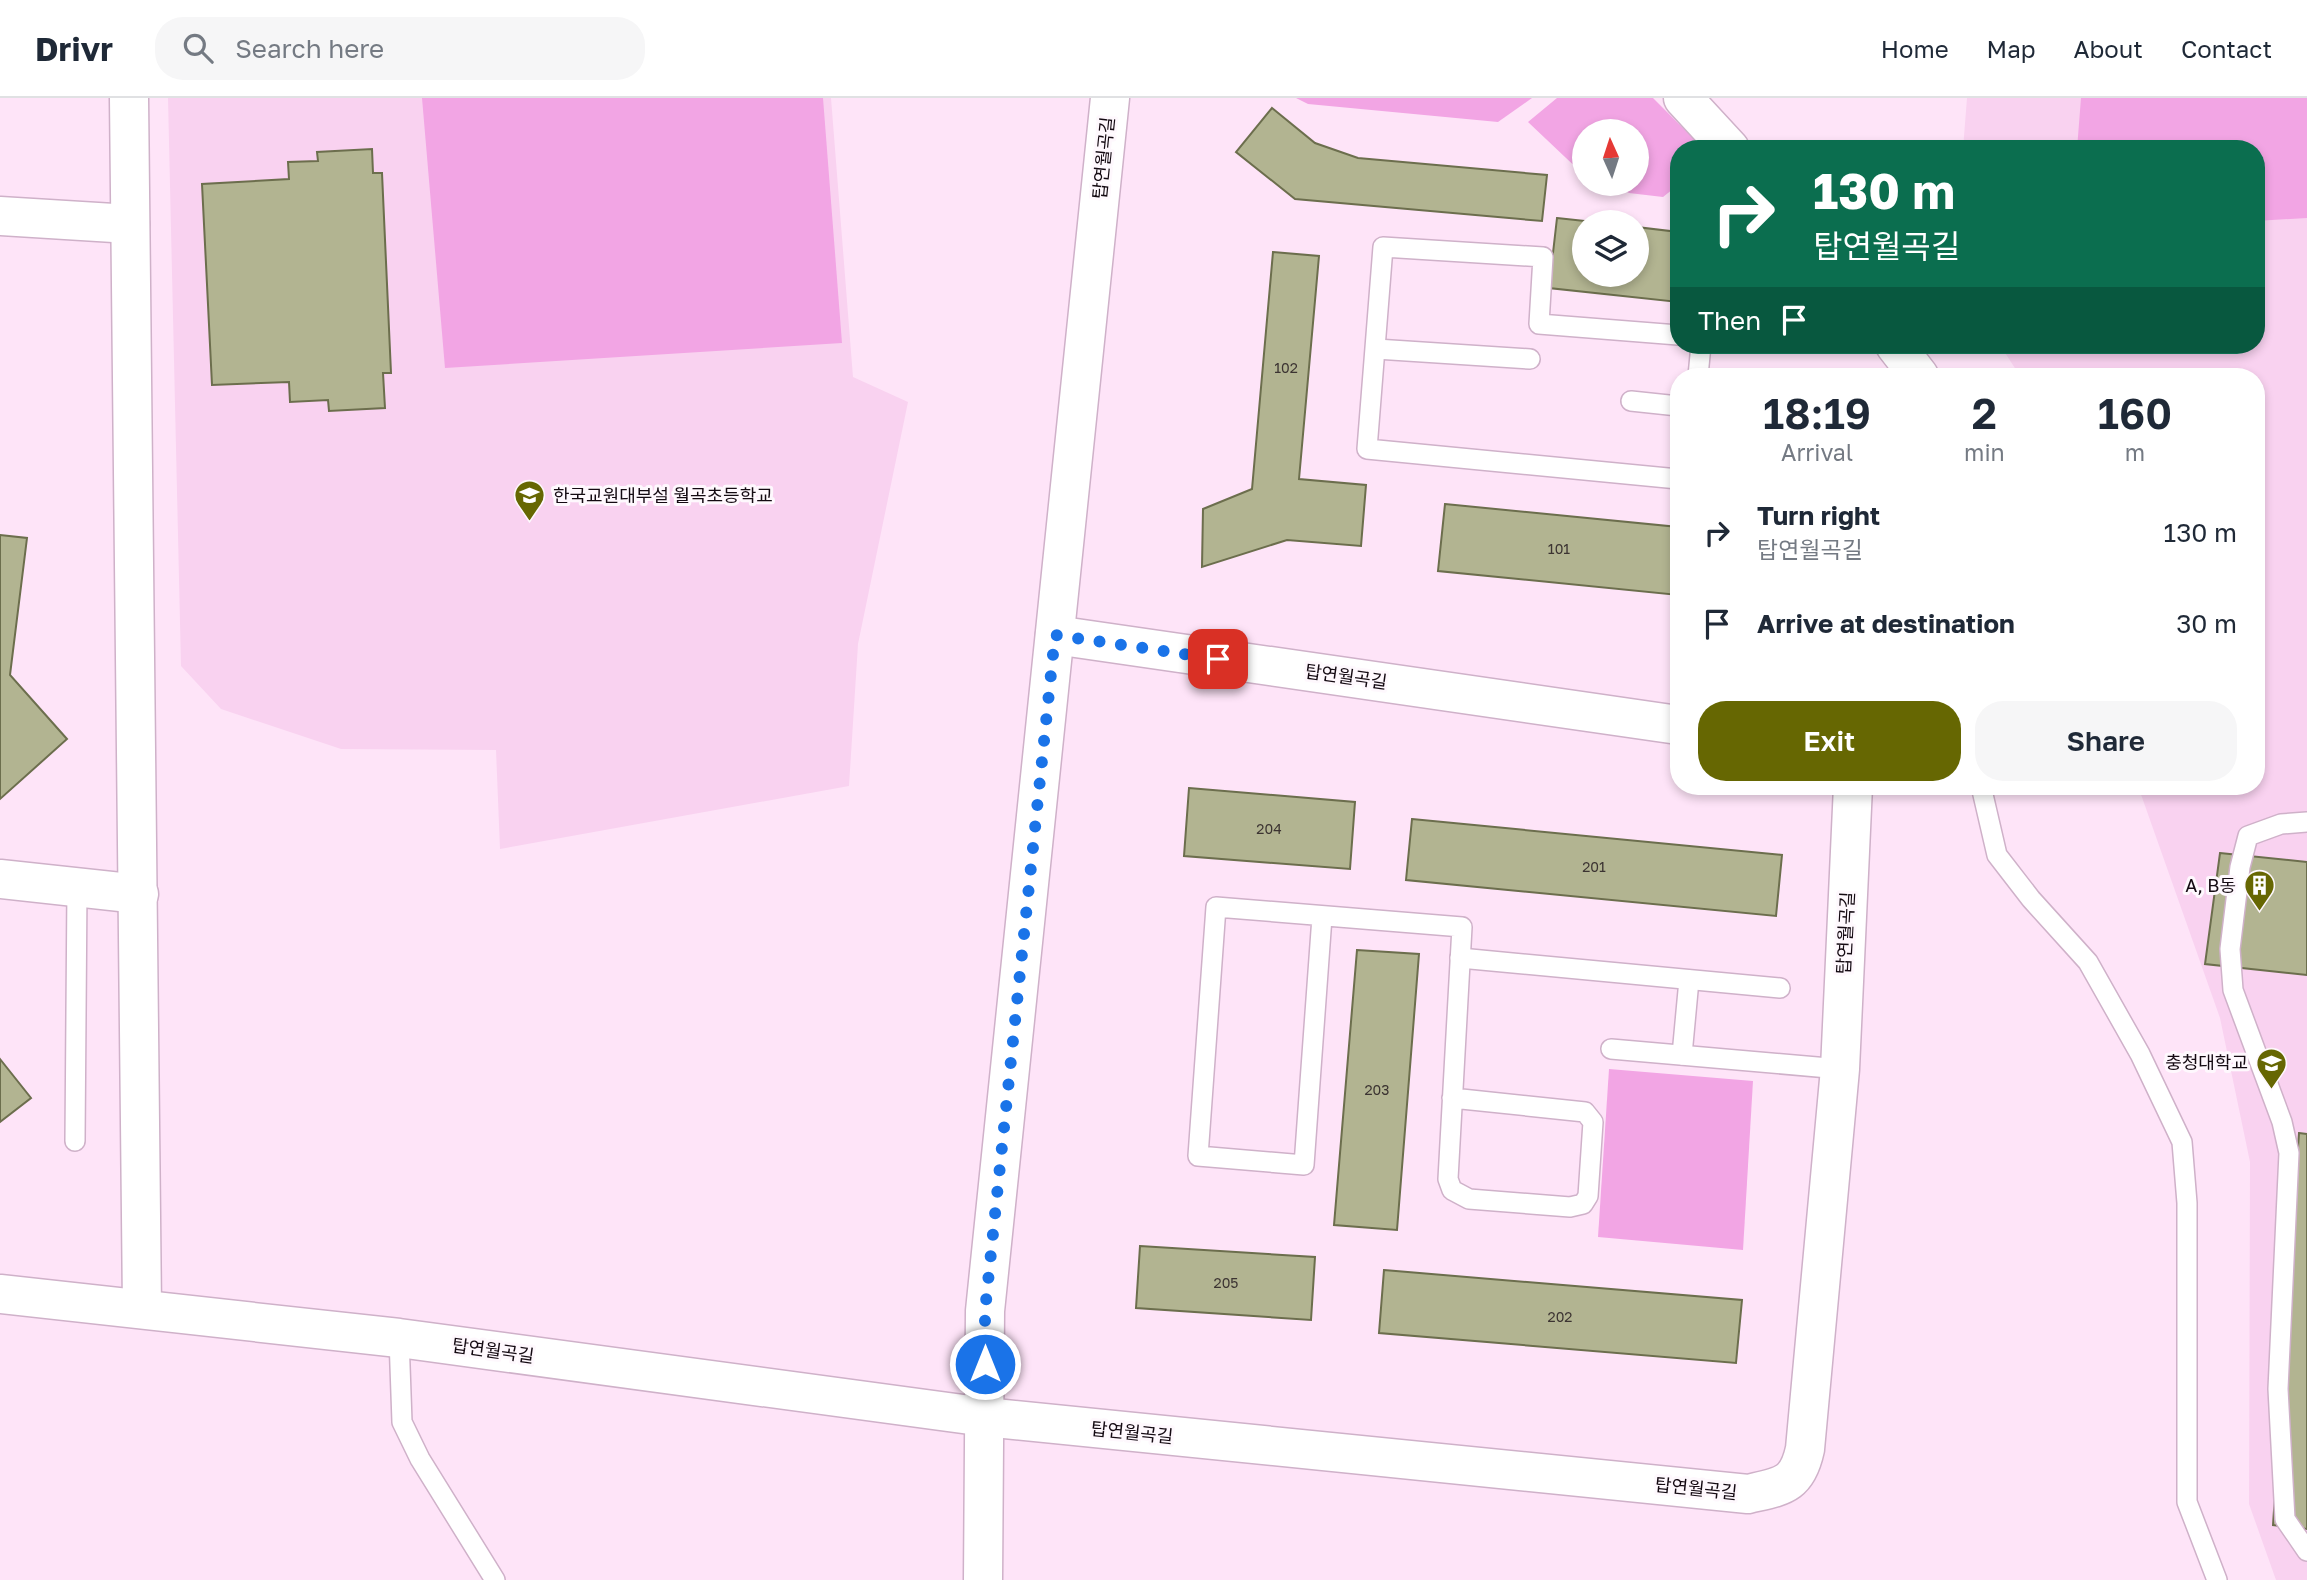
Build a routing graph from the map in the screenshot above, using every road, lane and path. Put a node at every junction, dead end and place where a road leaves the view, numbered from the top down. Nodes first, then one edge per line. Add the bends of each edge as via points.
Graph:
1 (129, 98) edge
2 (1110, 98) edge
3 (1692, 102) edge
4 (1723, 140) edge
5 (0, 216) edge
6 (131, 224) junction
7 (1670, 334) edge
8 (1376, 349) junction
9 (1902, 354) edge
10 (1530, 359) dead end
11 (1913, 368) edge
12 (1630, 401) dead end
13 (1670, 405) edge
14 (1670, 478) edge
15 (1055, 635) junction
16 (1670, 724) edge
17 (1853, 795) edge
18 (1983, 795) edge
19 (2307, 822) edge
20 (0, 880) edge
21 (77, 887) junction
22 (139, 894) junction
23 (1322, 917) junction
24 (1460, 958) junction
25 (1689, 980) junction
26 (1780, 988) dead end
27 (1611, 1049) dead end
28 (1682, 1055) junction
29 (1840, 1069) junction
30 (1452, 1098) junction
31 (75, 1142) dead end
32 (0, 1294) edge
33 (142, 1309) junction
34 (399, 1338) junction
35 (985, 1417) junction
36 (2307, 1551) edge
37 (495, 1580) edge
38 (983, 1580) edge
39 (2217, 1580) edge

1 - 6 street
2 - 15 street, 탑연월곡길
3 - 4 street
5 - 6 street
6 - 22 street
7 - 8 lane via 1539,324 1543,257 1383,247
8 - 10 lane
8 - 14 lane via 1367,449
9 - 11 street
12 - 13 lane
15 - 16 street, 탑연월곡길
15 - 35 street, 탑연월곡길 via 985,1311
17 - 29 street, 탑연월곡길
18 - 39 lane via 1997,855 2088,962 2140,1054 2182,1142 2187,1203 2187,1502
19 - 36 lane via 2281,824 2248,836 2230,948 2233,990 2289,1153 2278,1389 2285,1519
20 - 21 street
21 - 22 street
21 - 31 lane
22 - 33 street
23 - 23 lane via 1216,907 1198,1156 1304,1165
23 - 24 lane via 1462,927
24 - 25 lane
24 - 30 lane
25 - 26 lane
25 - 28 lane
27 - 28 lane
28 - 29 lane
29 - 35 street, 탑연월곡길 via 1805,1449 1800,1470 1782,1486 1748,1494
30 - 30 lane via 1448,1179 1452,1190 1469,1199 1570,1208 1583,1204 1588,1196 1593,1122 1585,1112
32 - 33 street, 탑연월곡길
33 - 34 street, 탑연월곡길
34 - 35 street, 탑연월곡길
34 - 37 lane via 402,1422 432,1480
35 - 38 street

